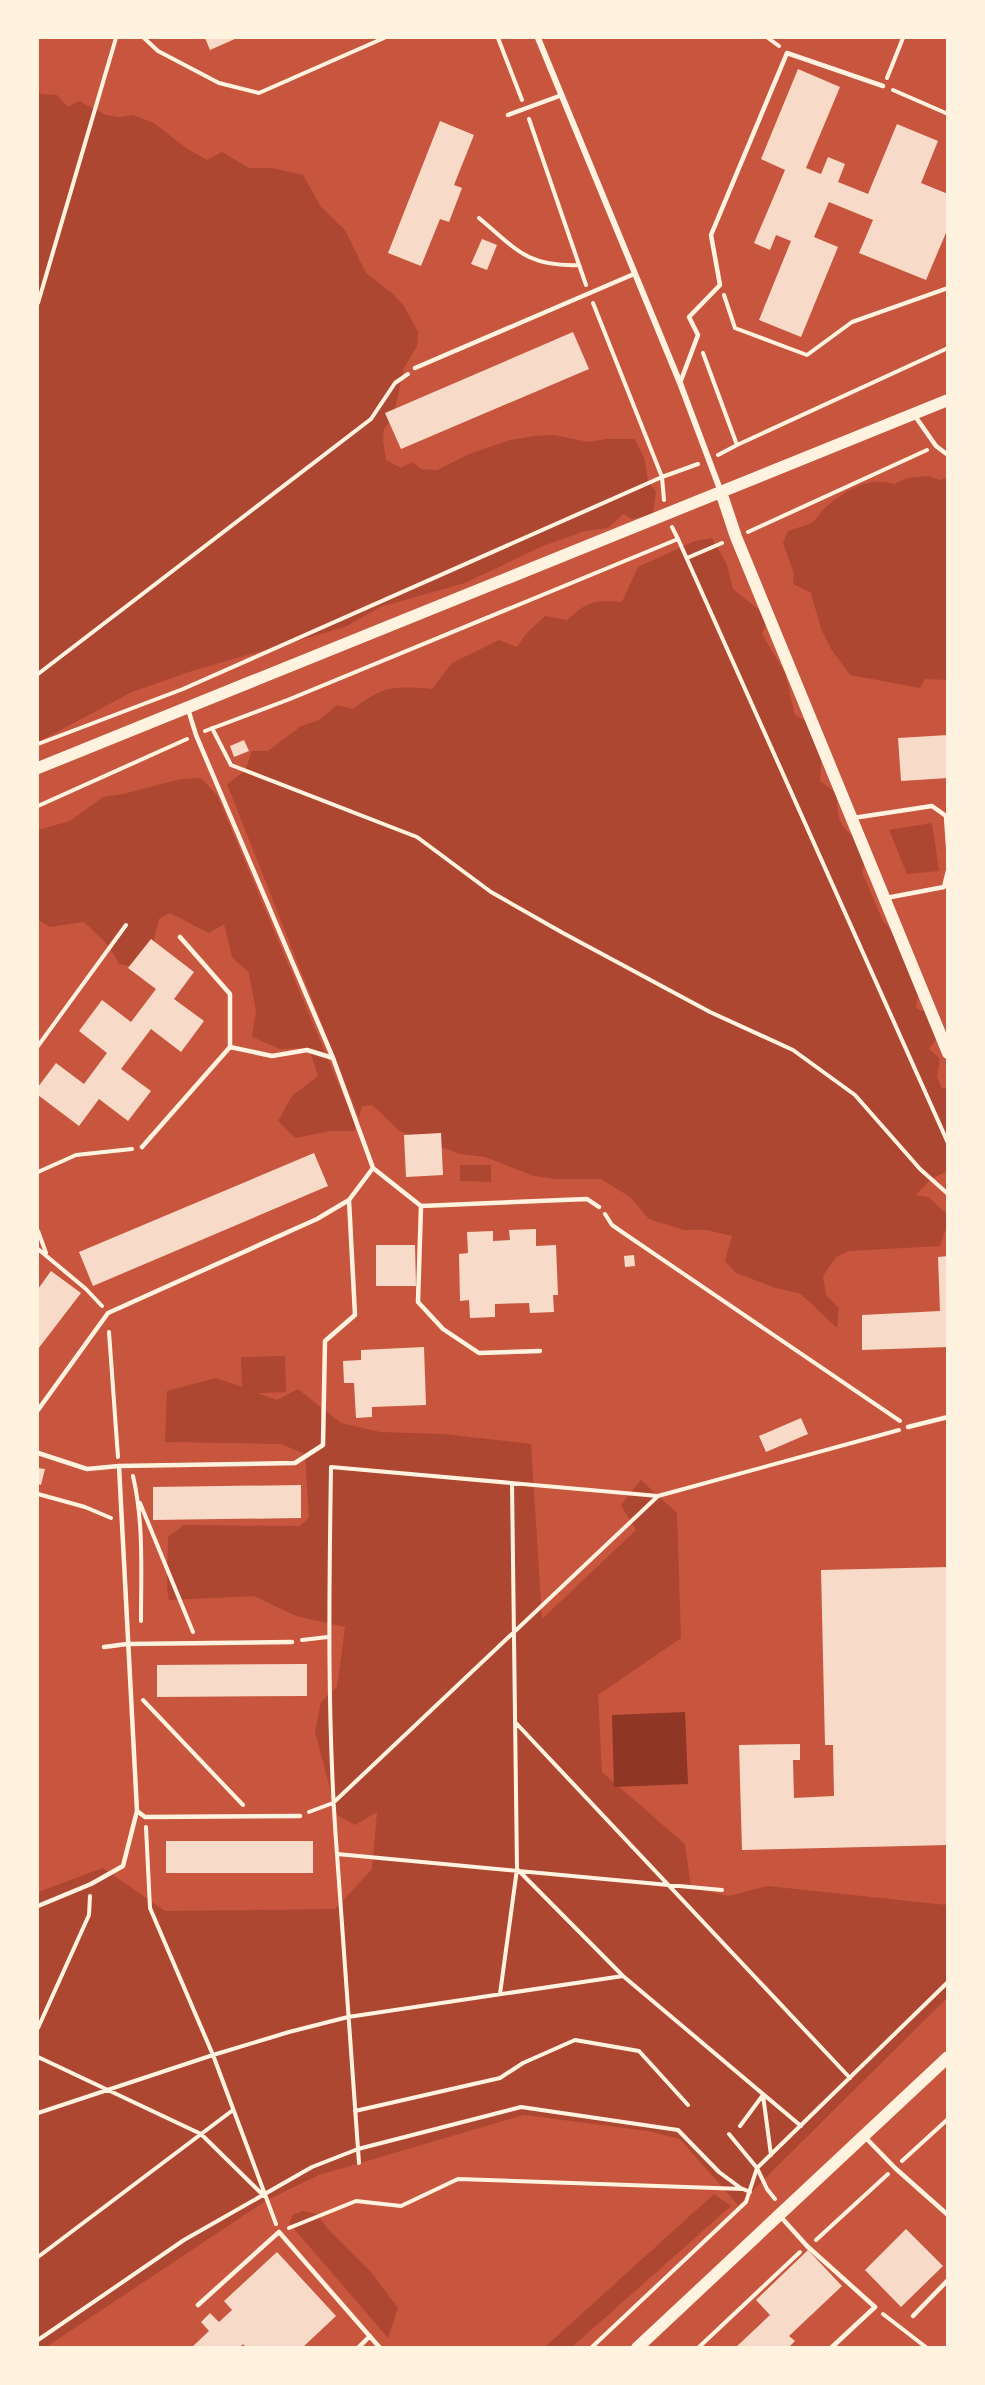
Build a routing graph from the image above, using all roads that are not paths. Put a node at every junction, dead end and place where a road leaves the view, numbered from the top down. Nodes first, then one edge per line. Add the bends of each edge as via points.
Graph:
1 (538, 38) edge
2 (883, 86) road end
3 (561, 95) junction
4 (508, 115) dead end
5 (634, 274) junction
6 (415, 368) road end
7 (680, 383) junction
8 (948, 400) edge
9 (915, 414) junction
10 (948, 455) edge
11 (721, 492) junction
12 (188, 708) junction
13 (38, 768) edge
14 (850, 818) junction
15 (948, 846) edge
16 (948, 871) edge
17 (883, 899) junction
18 (180, 937) dead end
19 (230, 1047) junction
20 (948, 1053) edge
21 (333, 1058) junction
22 (142, 1147) road end
23 (373, 1168) junction
24 (349, 1200) junction
25 (421, 1206) junction
26 (599, 1207) dead end
27 (540, 1352) dead end
28 (38, 1410) edge
29 (948, 1417) edge
30 (908, 1427) road end
31 (38, 1453) edge
32 (119, 1466) junction
33 (292, 1642) road end
34 (127, 1644) junction
35 (104, 1647) dead end
36 (137, 1811) junction
37 (300, 1816) road end
38 (38, 1906) edge
39 (948, 2056) edge
40 (864, 2136) junction
41 (948, 2215) edge
42 (780, 2216) junction
43 (948, 2280) edge
44 (198, 2305) dead end
45 (913, 2316) dead end
46 (370, 2336) junction
47 (358, 2348) edge
48 (380, 2348) edge
49 (637, 2348) edge
50 (831, 2348) edge

1 - 3 street
2 - 7 lane via 787,53 711,235 720,285 689,317 698,335
3 - 4 lane
3 - 5 street
5 - 6 lane
5 - 7 street
7 - 11 street
8 - 9 main road
9 - 10 lane via 936,446
9 - 11 main road
11 - 12 main road
11 - 14 main road
12 - 13 main road
12 - 21 lane
14 - 15 lane via 932,806 946,816
14 - 17 main road
16 - 17 lane via 944,887
17 - 20 main road
18 - 19 lane via 230,994
19 - 21 lane via 272,1056 307,1050
19 - 22 lane
21 - 23 lane
23 - 24 lane
23 - 25 lane
24 - 28 lane via 317,1219 108,1313
24 - 32 lane via 355,1315 325,1341 323,1445 295,1463
25 - 26 lane via 587,1200
25 - 27 lane via 418,1302 443,1329 479,1353
29 - 30 lane
31 - 32 lane via 87,1469
32 - 34 lane
33 - 34 lane
34 - 35 lane
34 - 36 lane
36 - 37 lane via 145,1817
36 - 38 lane via 123,1866
39 - 40 main road
40 - 41 lane
40 - 42 main road
42 - 49 main road
42 - 50 lane via 875,2307
43 - 45 lane
44 - 46 lane via 279,2232
46 - 47 lane
46 - 48 lane

